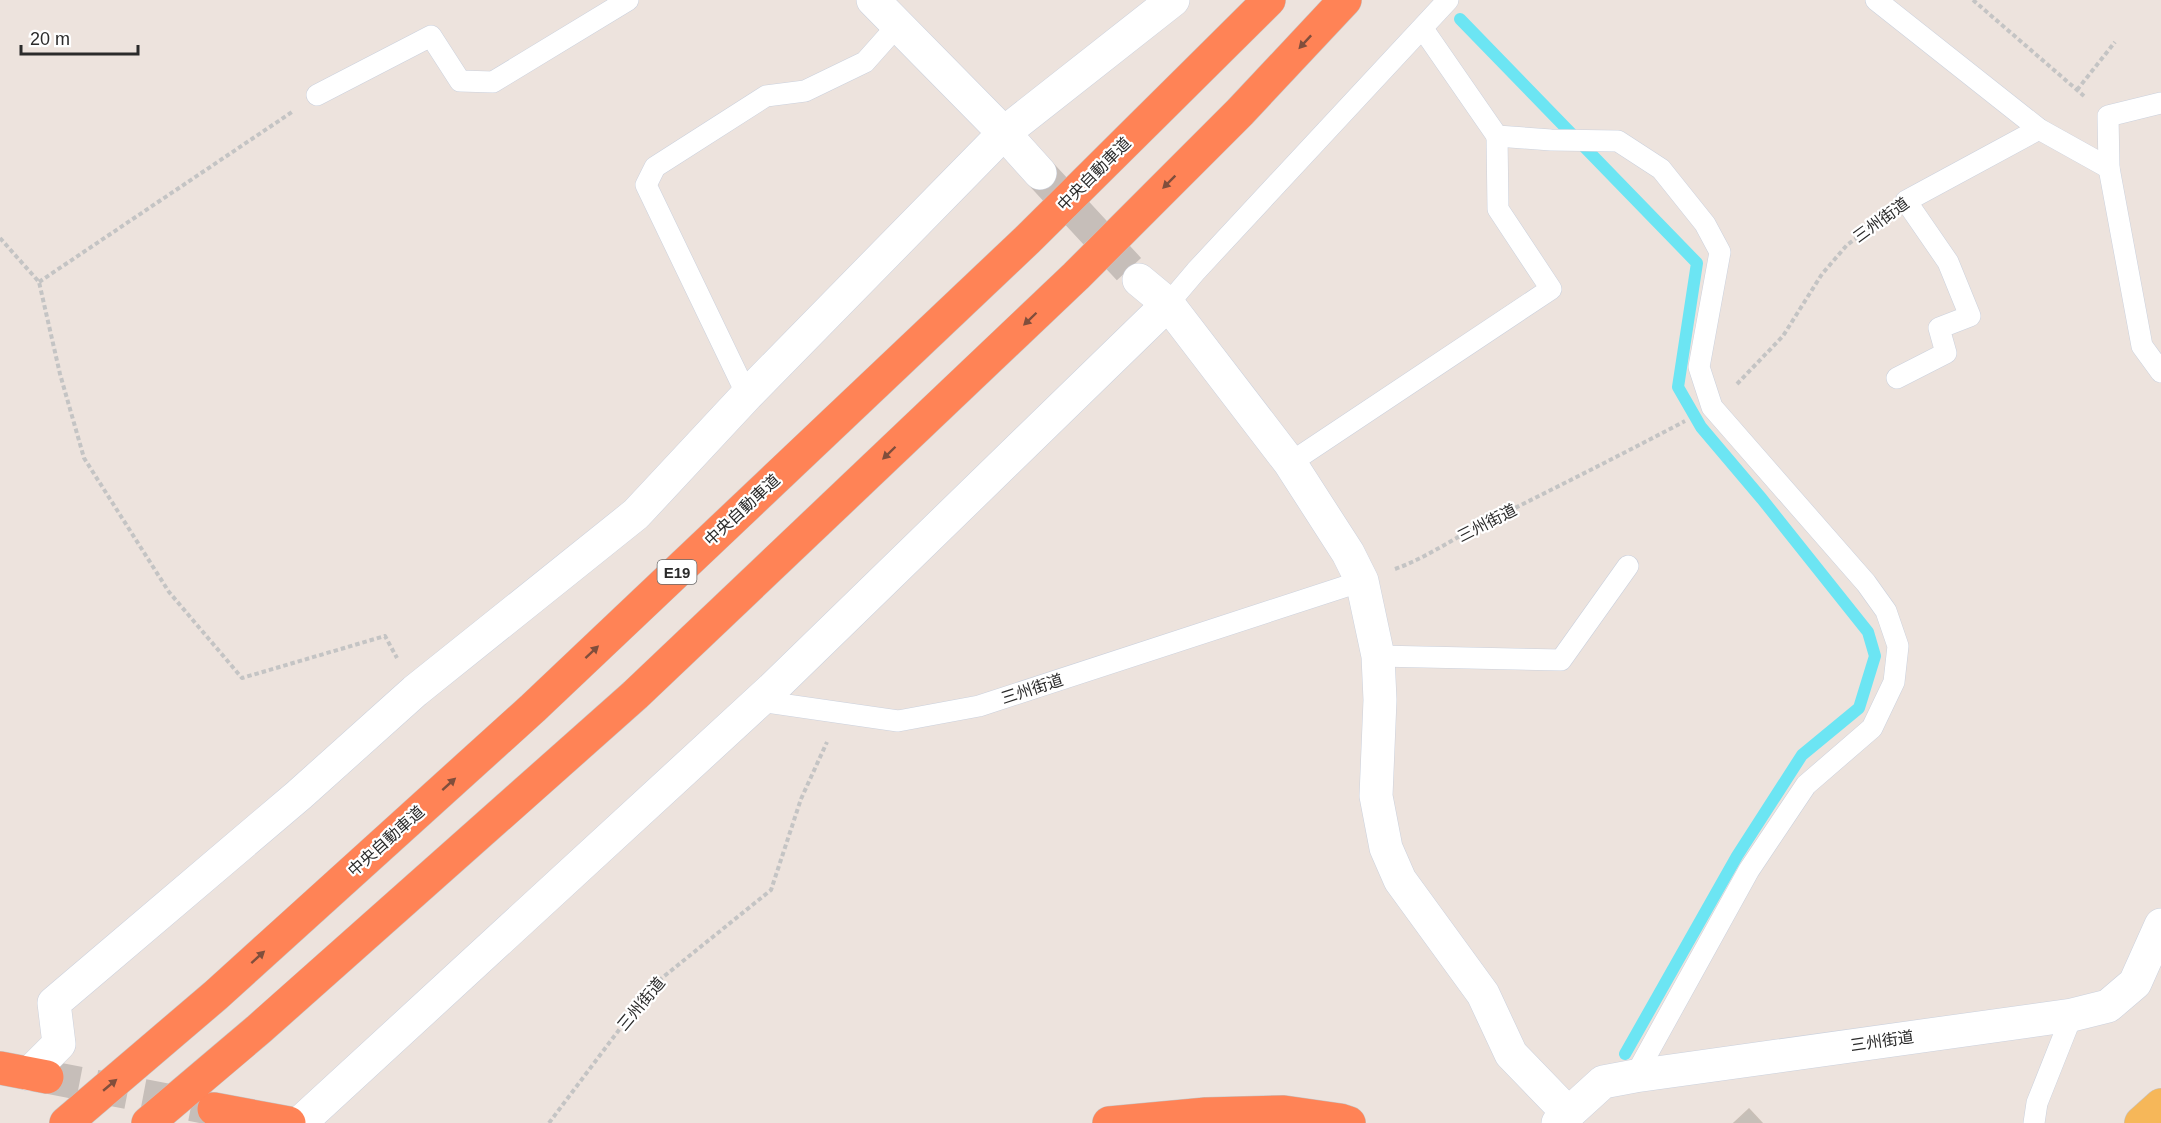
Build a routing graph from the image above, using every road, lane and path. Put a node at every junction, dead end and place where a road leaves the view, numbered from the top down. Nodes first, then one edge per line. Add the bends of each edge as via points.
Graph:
1 (628, 0) edge
2 (873, 0) edge
3 (1173, 0) edge
4 (1269, 0) edge
5 (1346, 0) edge
6 (1448, 0) edge
7 (1876, 0) edge
8 (1973, 0) edge
9 (897, 26) junction
10 (1423, 29) junction
11 (2115, 42) dead end
12 (2077, 90) junction
13 (317, 95) joint
14 (2161, 103) edge
15 (2108, 116) junction
16 (2039, 129) junction
17 (1004, 133) junction
18 (1497, 136) junction
19 (2109, 168) junction
20 (1040, 173) tunnel mouth
21 (1906, 201) junction
22 (0, 238) edge
23 (1139, 280) tunnel mouth
24 (39, 282) junction
25 (1168, 304) junction
26 (2161, 372) edge
27 (1897, 378) dead end
28 (747, 395) junction
29 (1712, 407) junction
30 (1685, 421) dead end
31 (1290, 463) junction
32 (1628, 566) dead end
33 (1362, 581) junction
34 (1378, 656) junction
35 (415, 691) junction
36 (759, 700) junction
37 (844, 713) junction
38 (2161, 925) edge
39 (2072, 1015) junction
40 (26, 1073) edge
41 (1635, 1076) junction
42 (2161, 1105) edge
43 (214, 1109) tunnel mouth
44 (1563, 1118) edge
45 (66, 1123) edge
46 (148, 1123) edge
47 (289, 1123) edge
48 (300, 1123) edge
49 (549, 1123) edge
50 (1109, 1123) edge
51 (1349, 1123) edge
52 (2034, 1123) edge
53 (2141, 1123) edge

1 - 13 lane via 493,82 460,81 431,36
2 - 9 street
3 - 17 street
45 -> 4 highway, 中央自動車道 / E19 via 216,995 533,708 1027,240
5 -> 46 highway via 1076,276 644,686
6 - 10 lane
7 - 16 lane
8 - 12 path
9 - 17 street
9 - 28 lane via 865,62 805,92 766,96 655,167 646,185
10 - 18 lane
10 - 25 lane
11 - 12 path
12 - 15 path
13 - 24 path
14 - 15 lane
15 - 19 lane
16 - 19 lane
16 - 21 lane, 三州街道
17 - 20 street
17 - 28 street
18 - 29 lane via 1617,141 1661,169 1706,224 1720,252 1699,367
18 - 31 lane via 1498,209 1551,289
19 - 26 lane via 2142,346
21 - 27 lane via 1948,262 1970,316 1939,328 1946,353
21 - 29 path, 三州街道 via 1847,245 1822,273 1783,336
22 - 24 path
23 - 25 street
24 - 35 path via 84,458 169,592 242,678 386,636
25 - 31 street
25 - 36 street
28 - 35 street via 636,514
29 - 41 lane via 1886,611 1898,646 1894,682 1872,728 1806,785 1749,870
30 - 33 path, 三州街道 via 1412,563
31 - 33 street
32 - 34 lane via 1561,660
33 - 34 street
33 - 37 lane, 三州街道 via 979,706 898,721
34 - 44 street via 1376,796 1386,848 1400,880 1482,994 1511,1054
35 - 40 street via 54,1003 59,1044
36 - 37 lane
36 - 48 street
37 - 49 path, 三州街道 via 801,799 771,890 652,986
38 - 39 street, 三州街道 via 2135,983 2108,1006
39 - 41 street, 三州街道
39 - 52 lane via 2037,1103
41 - 44 street, 三州街道 via 1603,1082
42 - 53 main road
43 - 47 highway
50 - 51 highway via 1284,1112

